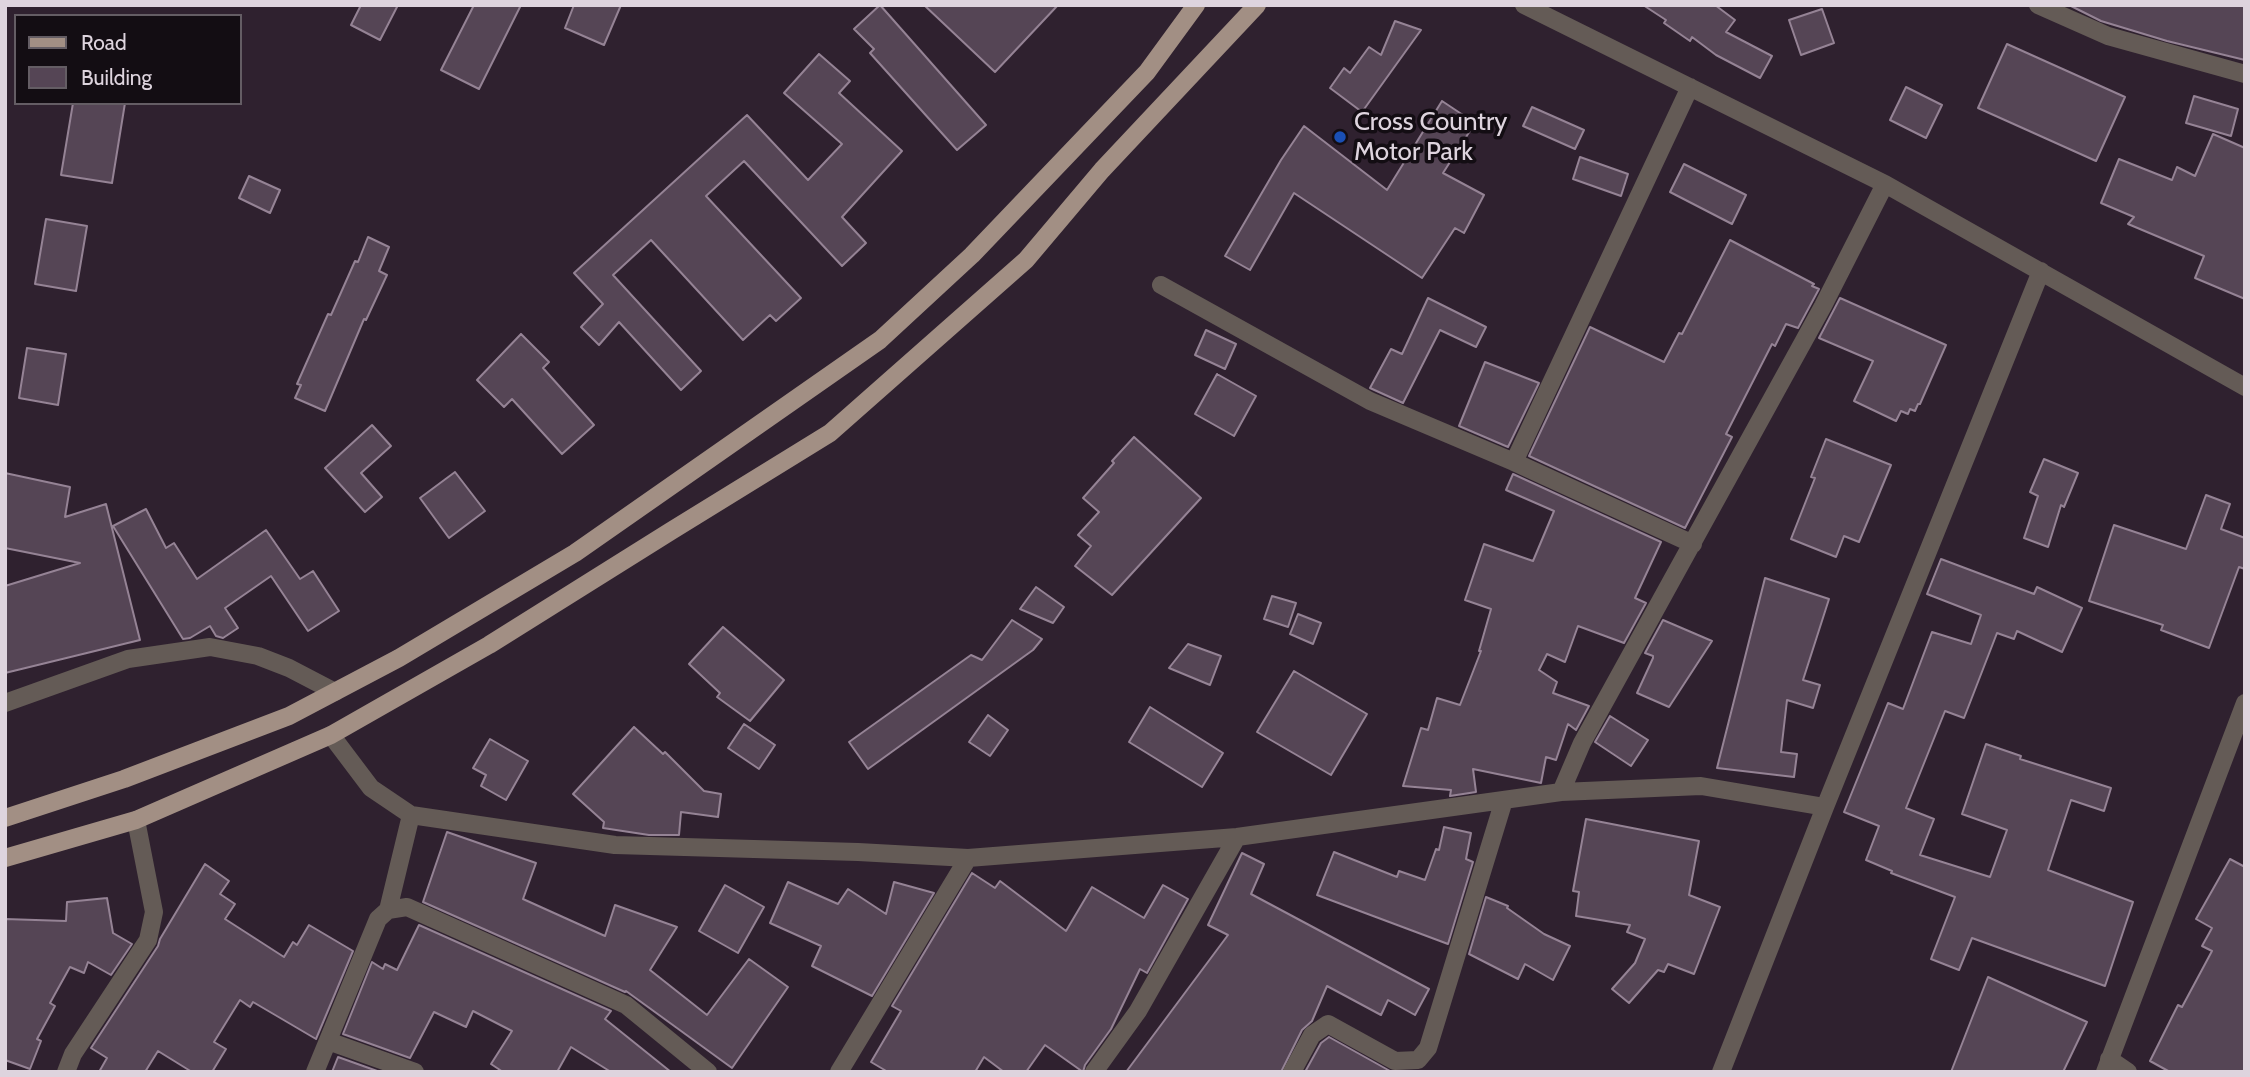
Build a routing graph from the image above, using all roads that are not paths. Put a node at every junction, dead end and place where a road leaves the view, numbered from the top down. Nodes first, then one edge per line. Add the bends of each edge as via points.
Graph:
1 (1196, 5) edge
2 (1257, 5) edge
3 (1524, 5) edge
4 (2038, 5) edge
5 (2245, 74) edge
6 (1690, 87) junction
7 (1885, 184) junction
8 (2041, 271) junction
9 (1161, 285) dead end
10 (2245, 387) edge
11 (1514, 462) junction
12 (1693, 544) junction
13 (335, 692) junction
14 (5, 703) edge
15 (2245, 703) edge
16 (331, 735) junction
17 (1561, 793) junction
18 (1504, 800) junction
19 (1825, 807) junction
20 (411, 815) junction
21 (5, 818) edge
22 (136, 820) junction
23 (1237, 837) junction
24 (5, 858) edge
25 (968, 858) junction
26 (388, 910) junction
27 (328, 1041) junction
28 (2107, 1065) edge
29 (66, 1072) edge
30 (315, 1072) edge
31 (415, 1072) edge
32 (708, 1072) edge
33 (839, 1072) edge
34 (1094, 1072) edge
35 (1292, 1072) edge
36 (1721, 1072) edge
37 (2128, 1072) edge

1 - 13 main road via 1147,72 972,255 880,340 575,553
2 - 16 main road via 1102,170 1026,260 830,433 489,645
3 - 6 street
4 - 5 street via 2108,36
6 - 7 street
6 - 11 street
7 - 8 street
7 - 12 street
8 - 10 street
8 - 19 street
9 - 11 street via 1370,401
11 - 12 street
12 - 17 street via 1582,743
13 - 14 street via 258,656 210,647 128,659
13 - 21 main road via 289,716 124,779
15 - 28 street
16 - 20 street via 371,788
16 - 22 main road
17 - 18 street
17 - 19 street via 1701,786
18 - 23 street
18 - 35 street via 1428,1048 1418,1059 1395,1061 1328,1024 1312,1035
19 - 36 street
20 - 25 street via 615,845
20 - 26 street
22 - 24 main road
22 - 29 street via 154,912 148,940 73,1054
23 - 25 street
23 - 34 street via 1139,1011
25 - 33 street
26 - 27 street via 378,919
26 - 32 street via 407,906 626,1005
27 - 30 street
27 - 31 street
28 - 37 street

